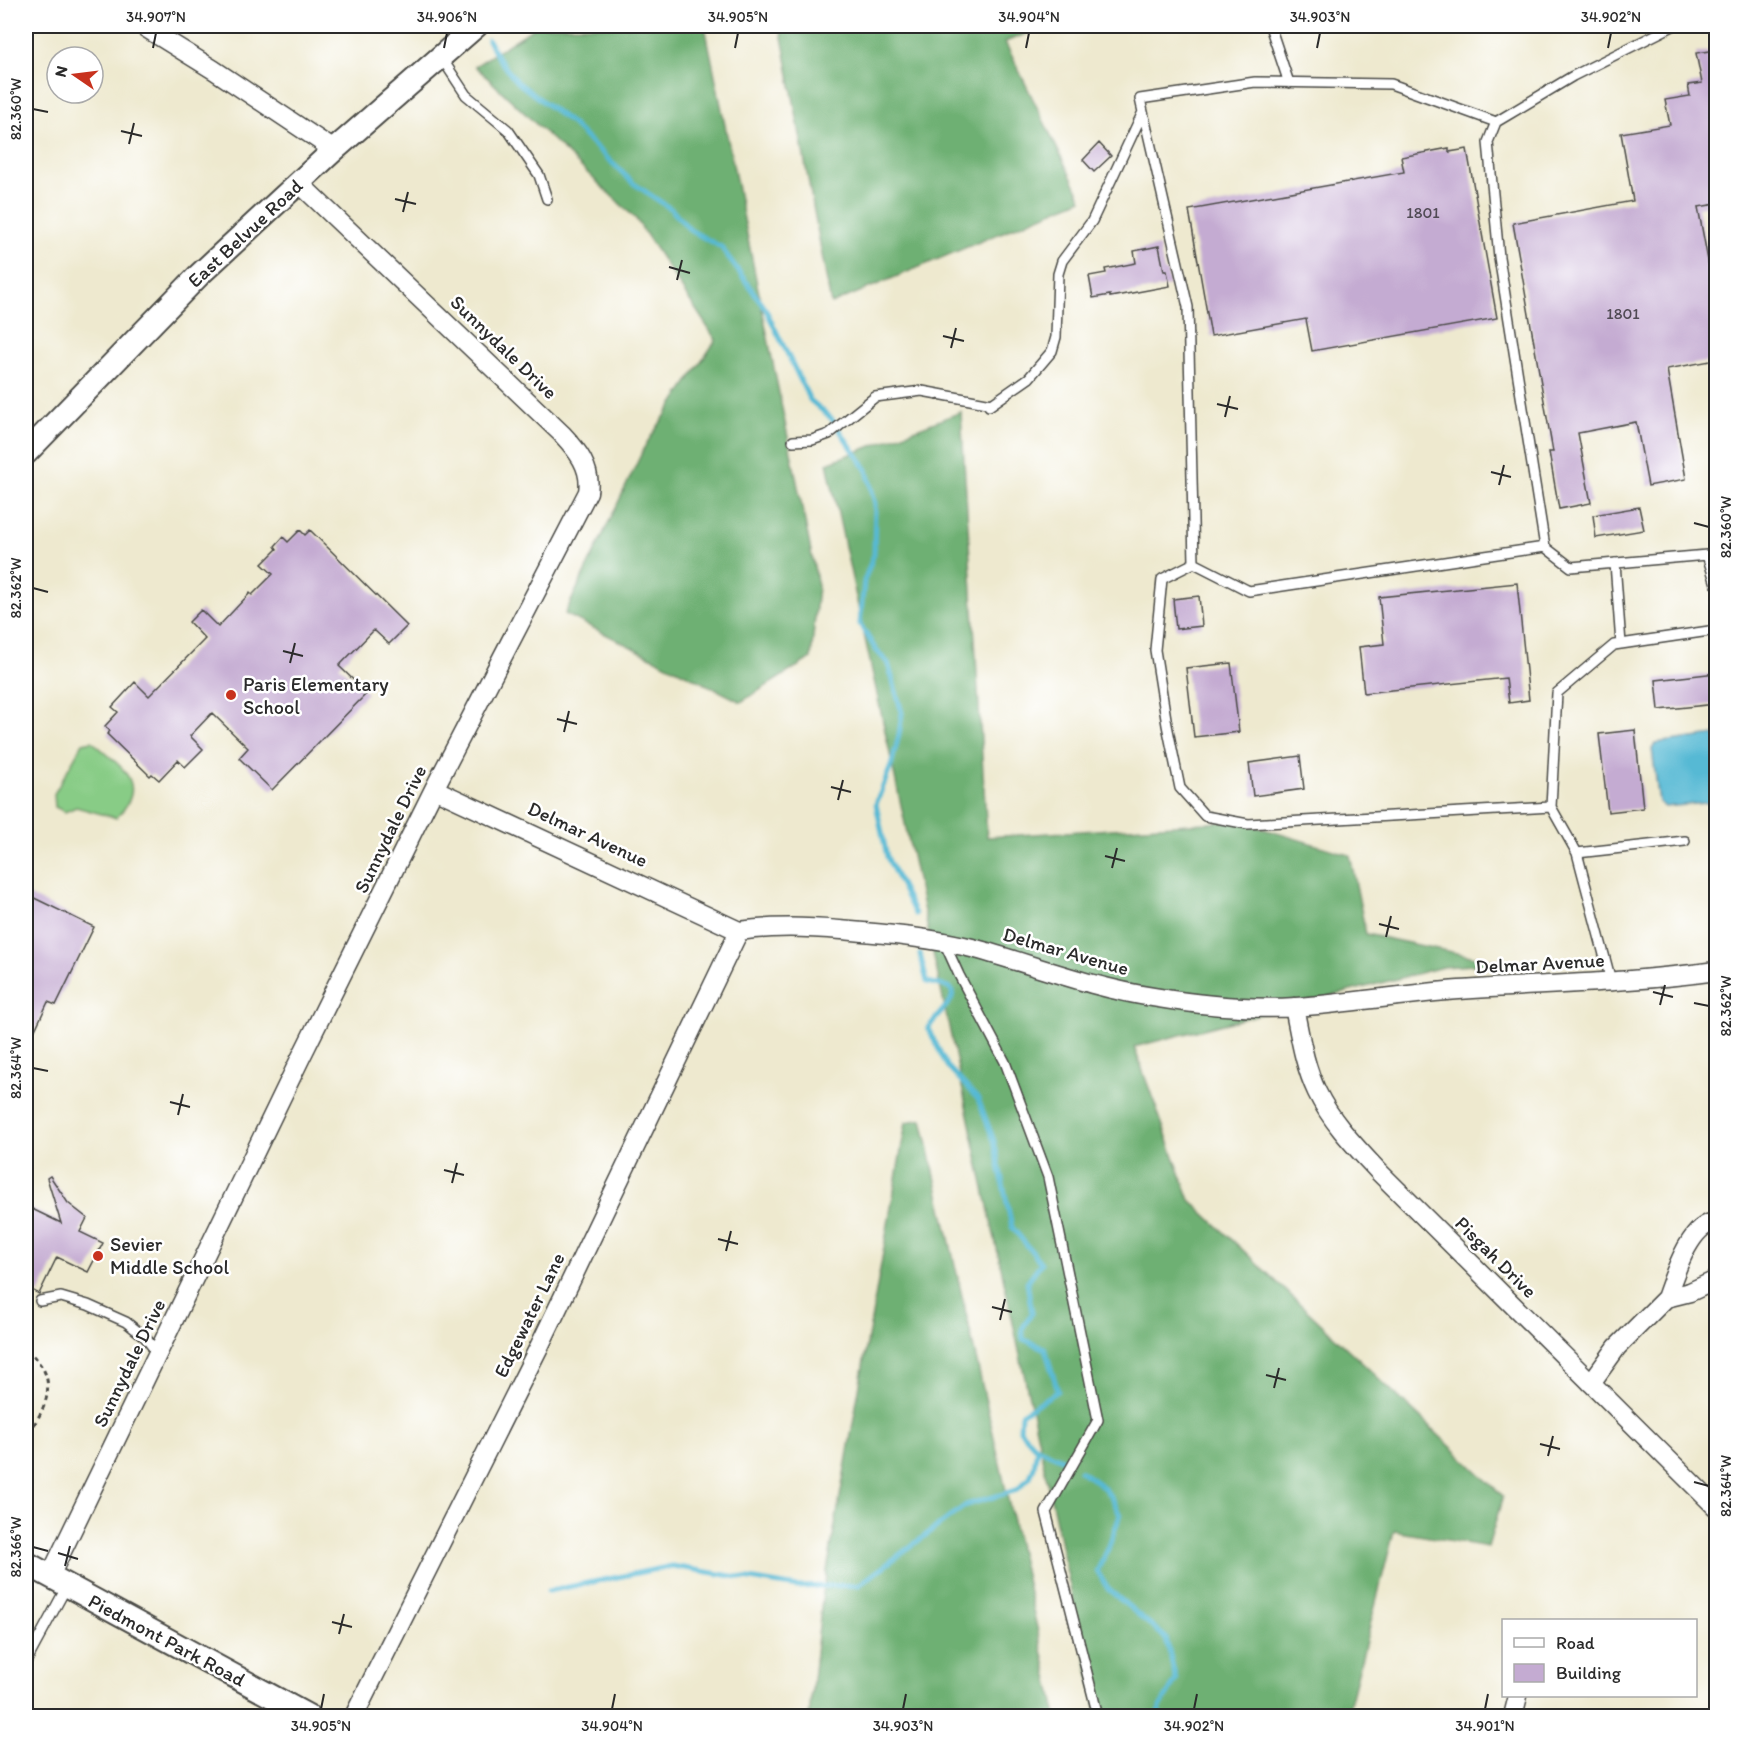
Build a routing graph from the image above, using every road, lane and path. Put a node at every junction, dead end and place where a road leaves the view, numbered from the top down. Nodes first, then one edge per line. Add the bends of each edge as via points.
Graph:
1 (143, 26) edge
2 (476, 26) edge
3 (1270, 26) edge
4 (1673, 26) edge
5 (441, 57) junction
6 (1289, 82) junction
7 (1143, 112) junction
8 (1496, 122) junction
9 (334, 150) junction
10 (298, 182) junction
11 (548, 199) dead end
12 (793, 441) dead end
13 (26, 453) edge
14 (1545, 547) junction
15 (1194, 563) junction
16 (1615, 563) junction
17 (1716, 584) edge
18 (1716, 630) edge
19 (1621, 644) junction
20 (434, 789) junction
21 (1551, 807) junction
22 (1685, 841) dead end
23 (1576, 853) junction
24 (739, 930) junction
25 (944, 942) junction
26 (1716, 970) edge
27 (1611, 981) junction
28 (1294, 1007) junction
29 (1716, 1222) edge
30 (1716, 1280) edge
31 (1666, 1298) junction
32 (40, 1301) dead end
33 (26, 1350) edge
34 (159, 1354) junction
35 (1591, 1383) junction
36 (26, 1436) edge
37 (1716, 1507) edge
38 (40, 1574) edge
39 (26, 1662) edge
40 (1518, 1697) edge
41 (308, 1716) edge
42 (354, 1716) edge
43 (1098, 1716) edge
44 (1513, 1716) edge

1 - 9 street
2 - 5 street, East Belvue Road
3 - 6 lane
4 - 8 lane via 1573,76
5 - 9 street, East Belvue Road
5 - 11 lane via 466,95 508,130 539,175
6 - 7 lane via 1255,82 1140,99
6 - 8 lane via 1392,84
7 - 12 lane via 1092,221 1062,261 1056,337 1052,351 1029,378 991,405 922,390 875,397 829,434
7 - 15 lane via 1188,307
8 - 14 lane via 1488,142 1499,257
9 - 10 street, East Belvue Road
10 - 13 street, East Belvue Road via 199,275
10 - 20 street, Sunnydale Drive via 562,434 579,455 589,477 583,505
14 - 15 lane via 1249,591
14 - 16 lane via 1571,567
15 - 21 lane via 1162,579 1155,650 1180,788 1205,816 1248,824
16 - 17 lane via 1707,555
16 - 19 lane
18 - 19 lane
19 - 21 lane via 1614,645 1557,693
20 - 24 street, Delmar Avenue
20 - 34 street, Sunnydale Drive
21 - 23 lane
22 - 23 lane
23 - 27 lane
24 - 25 street, Delmar Avenue via 832,929
24 - 42 street, Edgewater Lane via 540,1345
25 - 28 street, Delmar Avenue via 1151,997 1231,1007
25 - 43 lane via 1005,1062 1048,1177 1098,1420 1046,1512
26 - 27 street, Delmar Avenue
27 - 28 street, Delmar Avenue via 1438,992
28 - 35 street, Pisgah Drive via 1312,1080 1344,1134
29 - 31 street via 1696,1233
30 - 31 street
31 - 35 street via 1617,1347
32 - 34 lane via 61,1297 88,1305 126,1322
33 - 36 path via 46,1372 48,1384 43,1411
34 - 38 street, Sunnydale Drive
35 - 37 street, Pisgah Drive
38 - 39 lane
38 - 41 street, Piedmont Park Road
40 - 44 street

